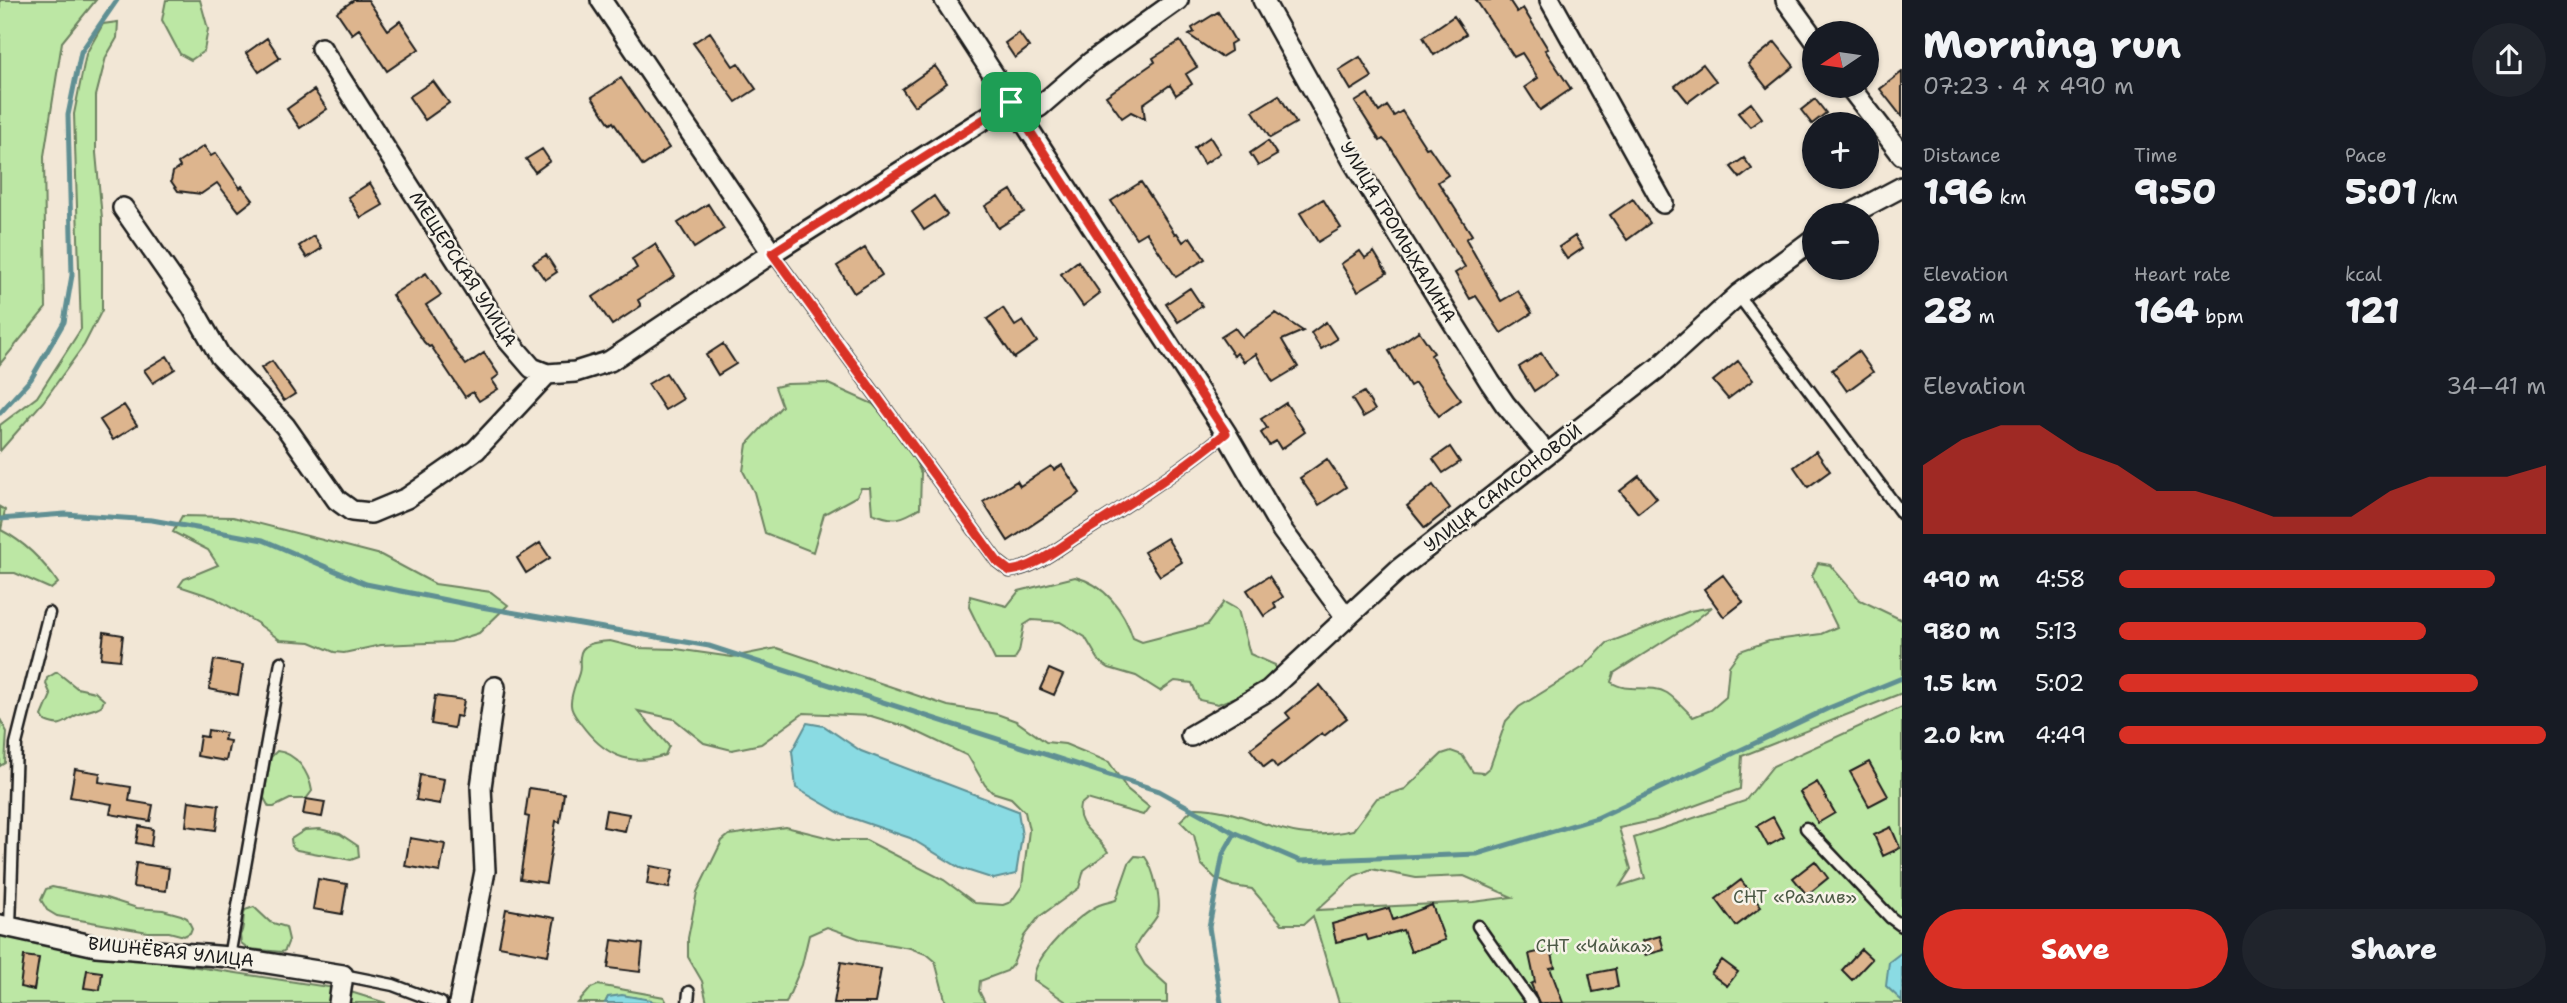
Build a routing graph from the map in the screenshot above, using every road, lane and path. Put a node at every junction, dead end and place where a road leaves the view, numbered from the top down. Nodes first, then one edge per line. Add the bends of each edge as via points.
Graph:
1 (601, 0) edge
2 (945, 0) edge
3 (1178, 0) edge
4 (1263, 0) edge
5 (1550, 0) edge
6 (1786, 0) edge
7 (1802, 22) edge
8 (321, 48) dead end
9 (1858, 98) edge
10 (1014, 108) junction
11 (1902, 155) edge
12 (1902, 187) edge
13 (1663, 202) dead end
14 (1872, 203) edge
15 (123, 208) dead end
16 (1802, 248) edge
17 (772, 253) junction
18 (1738, 295) junction
19 (547, 374) junction
20 (1226, 433) junction
21 (1547, 454) junction
22 (1902, 514) edge
23 (48, 613) dead end
24 (1346, 617) junction
25 (281, 662) dead end
26 (495, 687) dead end
27 (1191, 736) dead end
28 (1805, 828) dead end
29 (5, 926) edge
30 (1478, 926) dead end
31 (1902, 926) edge
32 (229, 957) junction
33 (343, 975) junction
34 (340, 1003) edge
35 (441, 1003) edge
36 (459, 1003) edge
37 (1532, 1003) edge

1 - 17 street
2 - 10 street
3 - 10 street via 1091,62 1039,107
4 - 21 street, УЛИЦА ГРОМЫХАЛИНА via 1354,163 1476,359 1505,404
5 - 13 street
6 - 7 street
8 - 19 street, МЕЩЕРСКАЯ УЛИЦА via 507,339 532,368
9 - 11 street
10 - 17 street
10 - 20 street
12 - 14 street
15 - 19 street via 220,356 285,426 337,500 352,511 371,513 407,498 476,450
16 - 18 street, УЛИЦА САМСОНОВОЙ
17 - 19 street via 610,361 575,372
17 - 20 lane via 997,561 1010,571 1031,565 1121,509
18 - 21 street, УЛИЦА САМСОНОВОЙ via 1658,368
18 - 22 lane
20 - 24 street via 1282,530
21 - 24 street, УЛИЦА САМСОНОВОЙ via 1399,569
23 - 29 lane via 16,744
24 - 27 street, УЛИЦА САМСОНОВОЙ via 1269,690
25 - 32 lane
26 - 36 street via 481,787 485,871
28 - 31 lane
29 - 32 street, ВИШНЁВАЯ УЛИЦА via 96,946
30 - 37 lane
32 - 33 street, ВИШНЁВАЯ УЛИЦА
33 - 34 street
33 - 35 lane via 393,985

